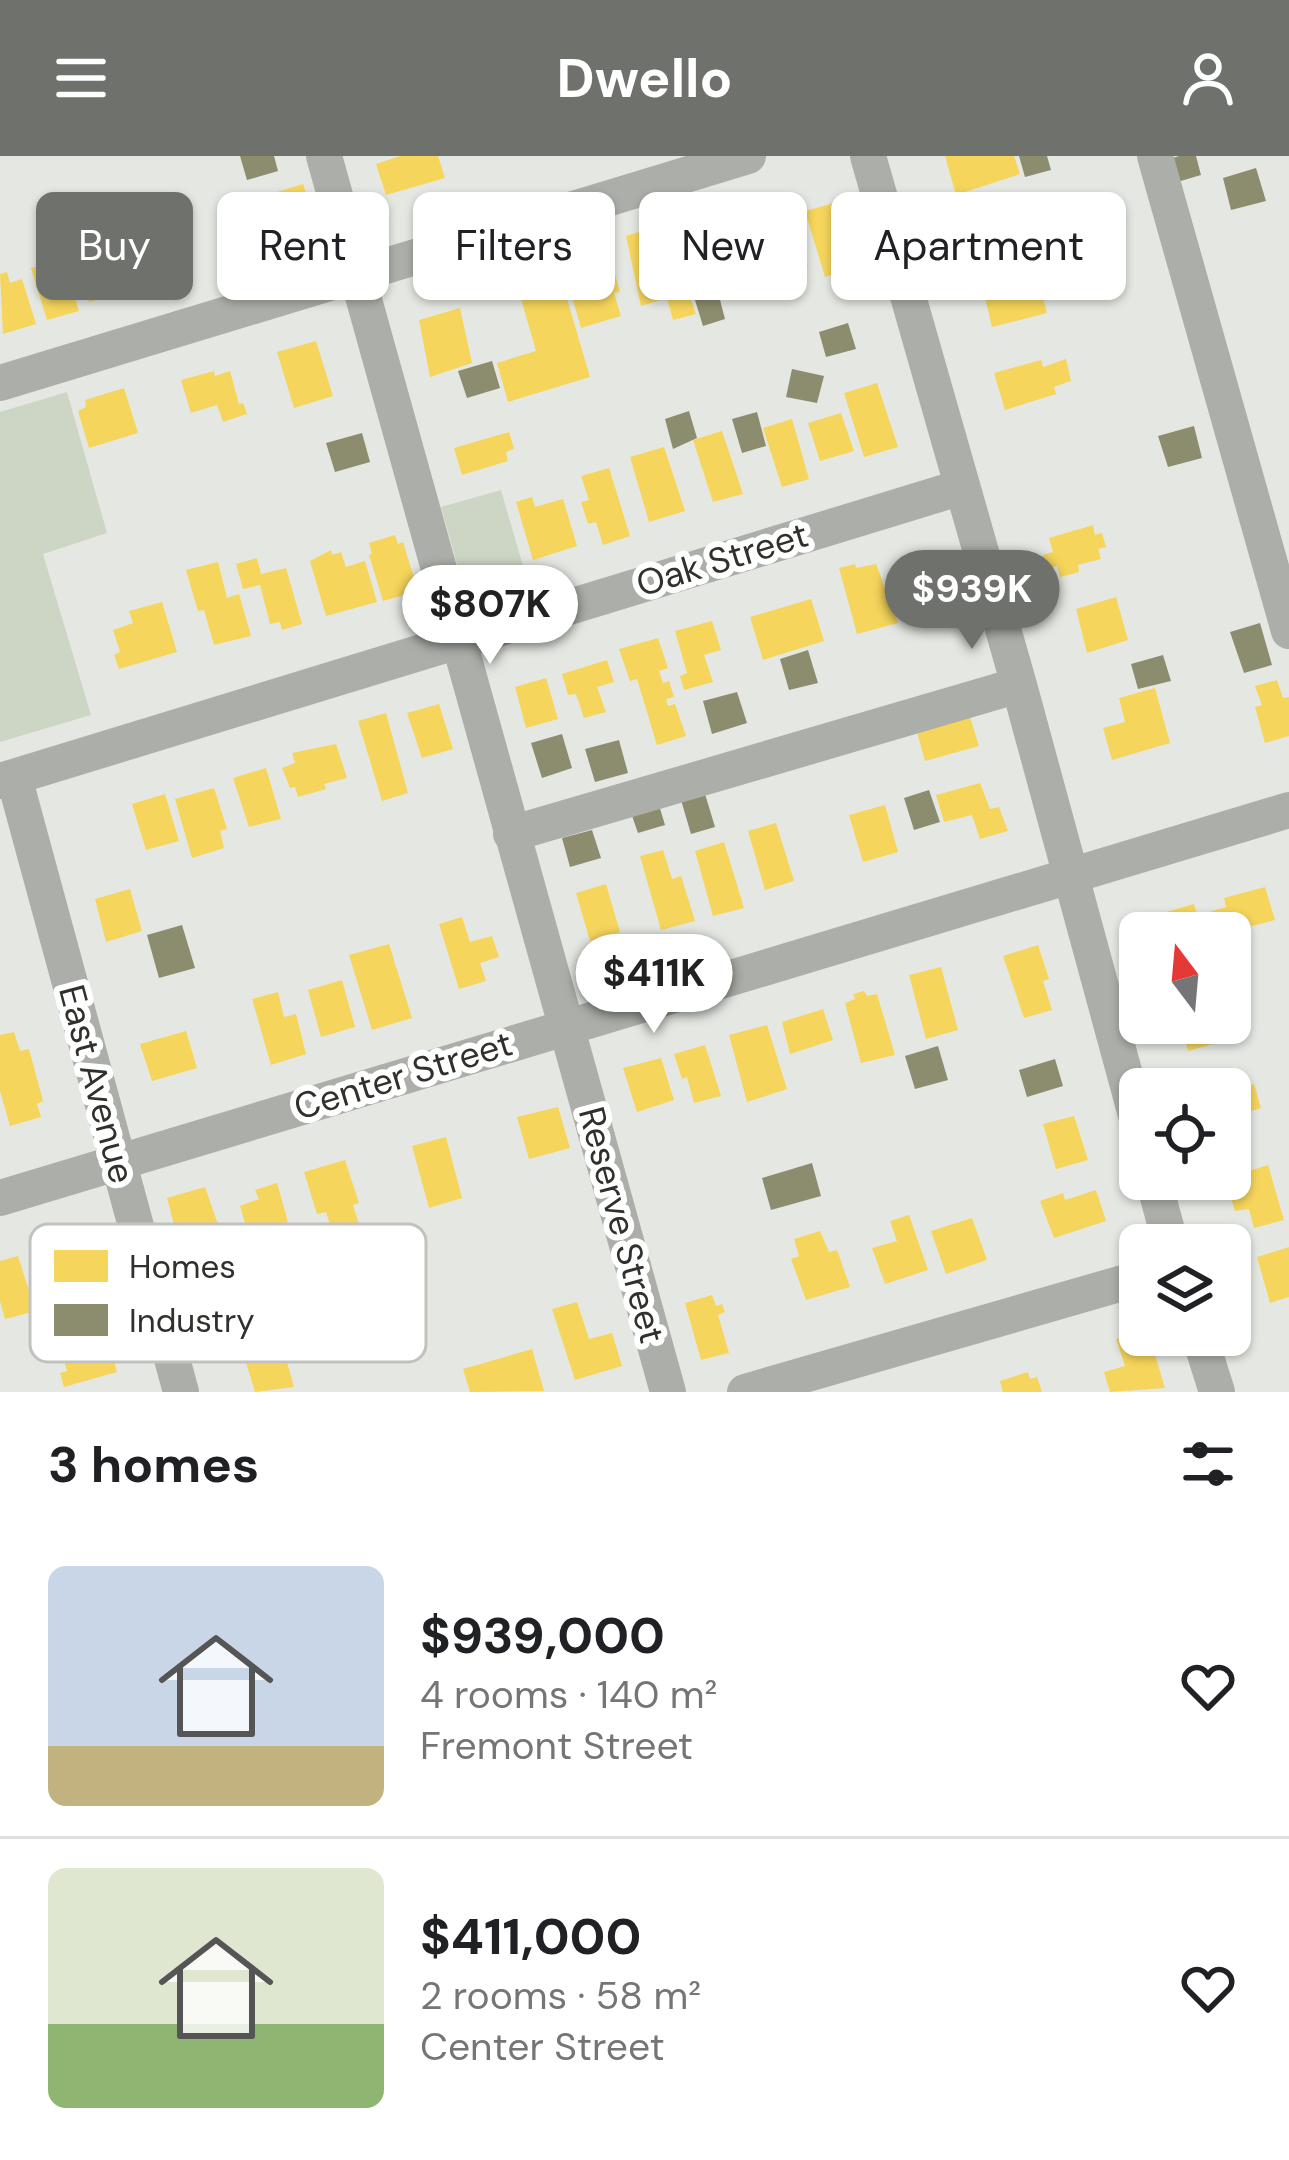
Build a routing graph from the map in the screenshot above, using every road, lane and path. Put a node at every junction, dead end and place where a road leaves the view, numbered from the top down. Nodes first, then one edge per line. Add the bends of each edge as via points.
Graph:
1 (325, 156) edge
2 (748, 156) edge
3 (868, 156) edge
4 (1155, 156) edge
5 (336, 192) edge
6 (389, 263) edge
7 (268, 300) edge
8 (367, 300) edge
9 (0, 383) edge
10 (962, 487) junction
11 (1289, 632) edge
12 (458, 639) junction
13 (1019, 685) junction
14 (7, 779) edge
15 (1289, 810) edge
16 (511, 834) junction
17 (1070, 877) junction
18 (566, 1024) junction
19 (1123, 1068) edge
20 (118, 1162) junction
21 (0, 1198) edge
22 (135, 1224) edge
23 (1119, 1284) edge
24 (1206, 1356) edge
25 (173, 1362) edge
26 (181, 1392) edge
27 (668, 1392) edge
28 (745, 1392) edge
29 (1217, 1392) edge

1 - 5 street, Reserve Street
2 - 6 street
3 - 10 street
4 - 11 street
7 - 9 street
8 - 12 street, Reserve Street
10 - 12 street, Oak Street
10 - 13 street
12 - 14 street, Oak Street
12 - 16 street, Reserve Street
13 - 16 street
13 - 17 street
14 - 20 street, East Avenue
15 - 17 street, Center Street
16 - 18 street, Reserve Street
17 - 18 street, Center Street
17 - 19 street
18 - 20 street, Center Street
18 - 27 street, Reserve Street
20 - 21 street, Center Street
20 - 22 street, East Avenue
23 - 28 street
24 - 29 street
25 - 26 street, East Avenue

